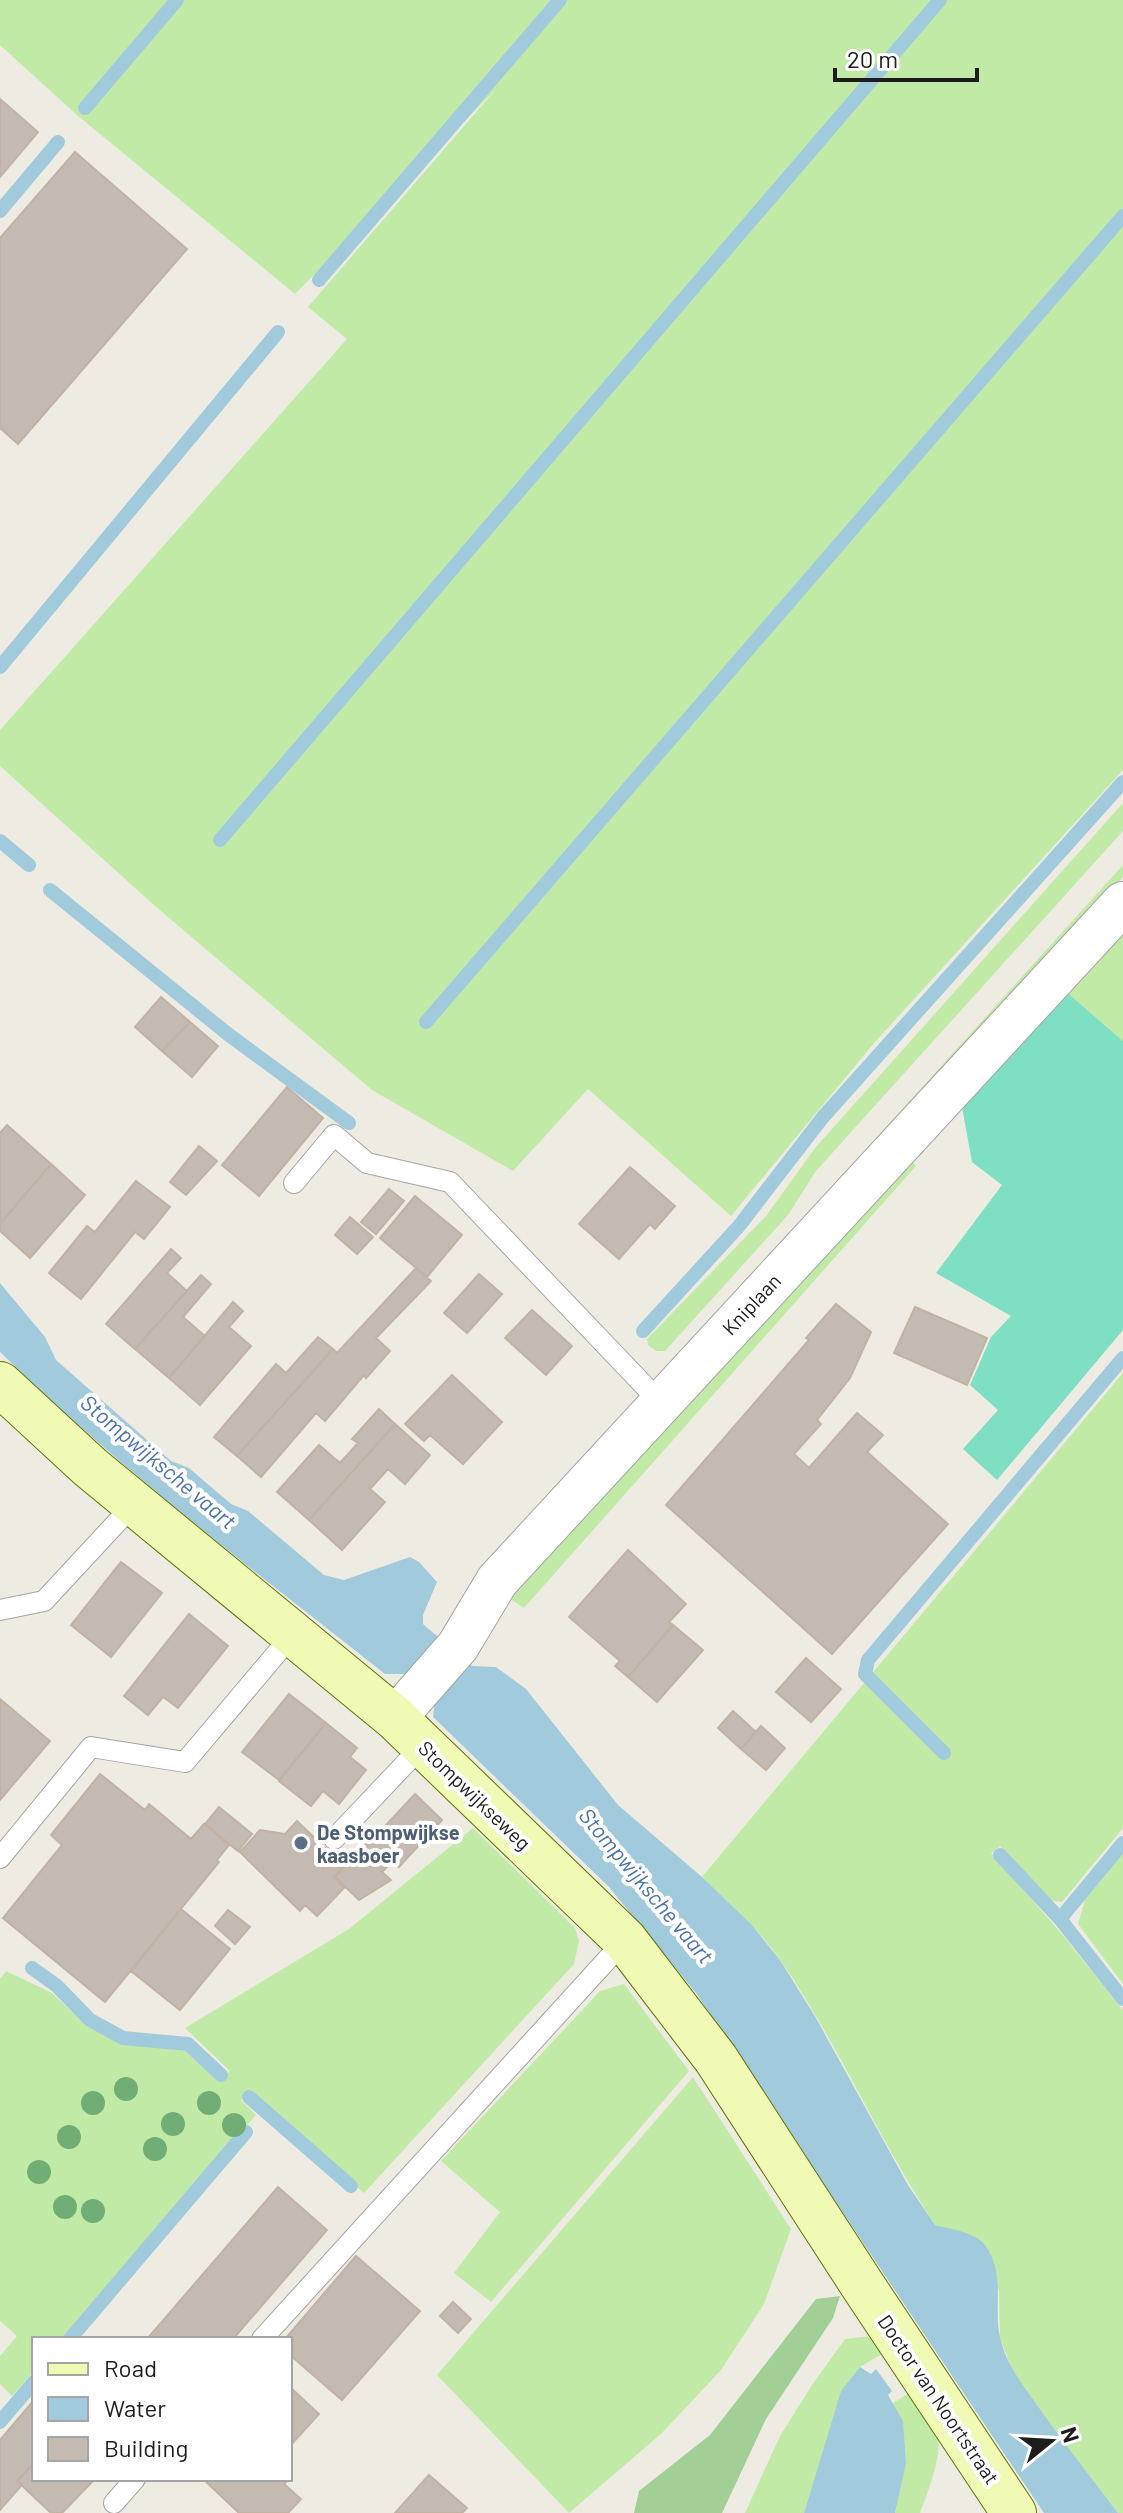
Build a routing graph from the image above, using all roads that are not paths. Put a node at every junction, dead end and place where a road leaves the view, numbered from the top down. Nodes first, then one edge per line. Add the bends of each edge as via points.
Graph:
1 (1123, 903) edge
2 (294, 1183) dead end
3 (0, 1384) edge
4 (660, 1402) junction
5 (134, 1504) junction
6 (0, 1610) edge
7 (293, 1634) junction
8 (412, 1718) junction
9 (334, 1839) dead end
10 (0, 1858) edge
11 (625, 1940) junction
12 (863, 2286) joint
13 (264, 2337) edge
14 (133, 2481) edge
15 (114, 2503) dead end
16 (1014, 2513) edge

1 - 4 street, Kniplaan
2 - 4 lane via 334,1135 367,1163 450,1182
3 - 5 street, Stompwijkseweg
4 - 8 street, Kniplaan via 497,1581
5 - 6 lane via 44,1601
5 - 7 street, Stompwijkseweg
7 - 8 street, Stompwijkseweg
7 - 10 lane via 185,1762 91,1747
8 - 9 lane
8 - 11 street, Stompwijkseweg
11 - 12 street, Stompwijkseweg via 716,2059
11 - 13 lane
12 - 16 street, Doctor van Noortstraat
14 - 15 lane

